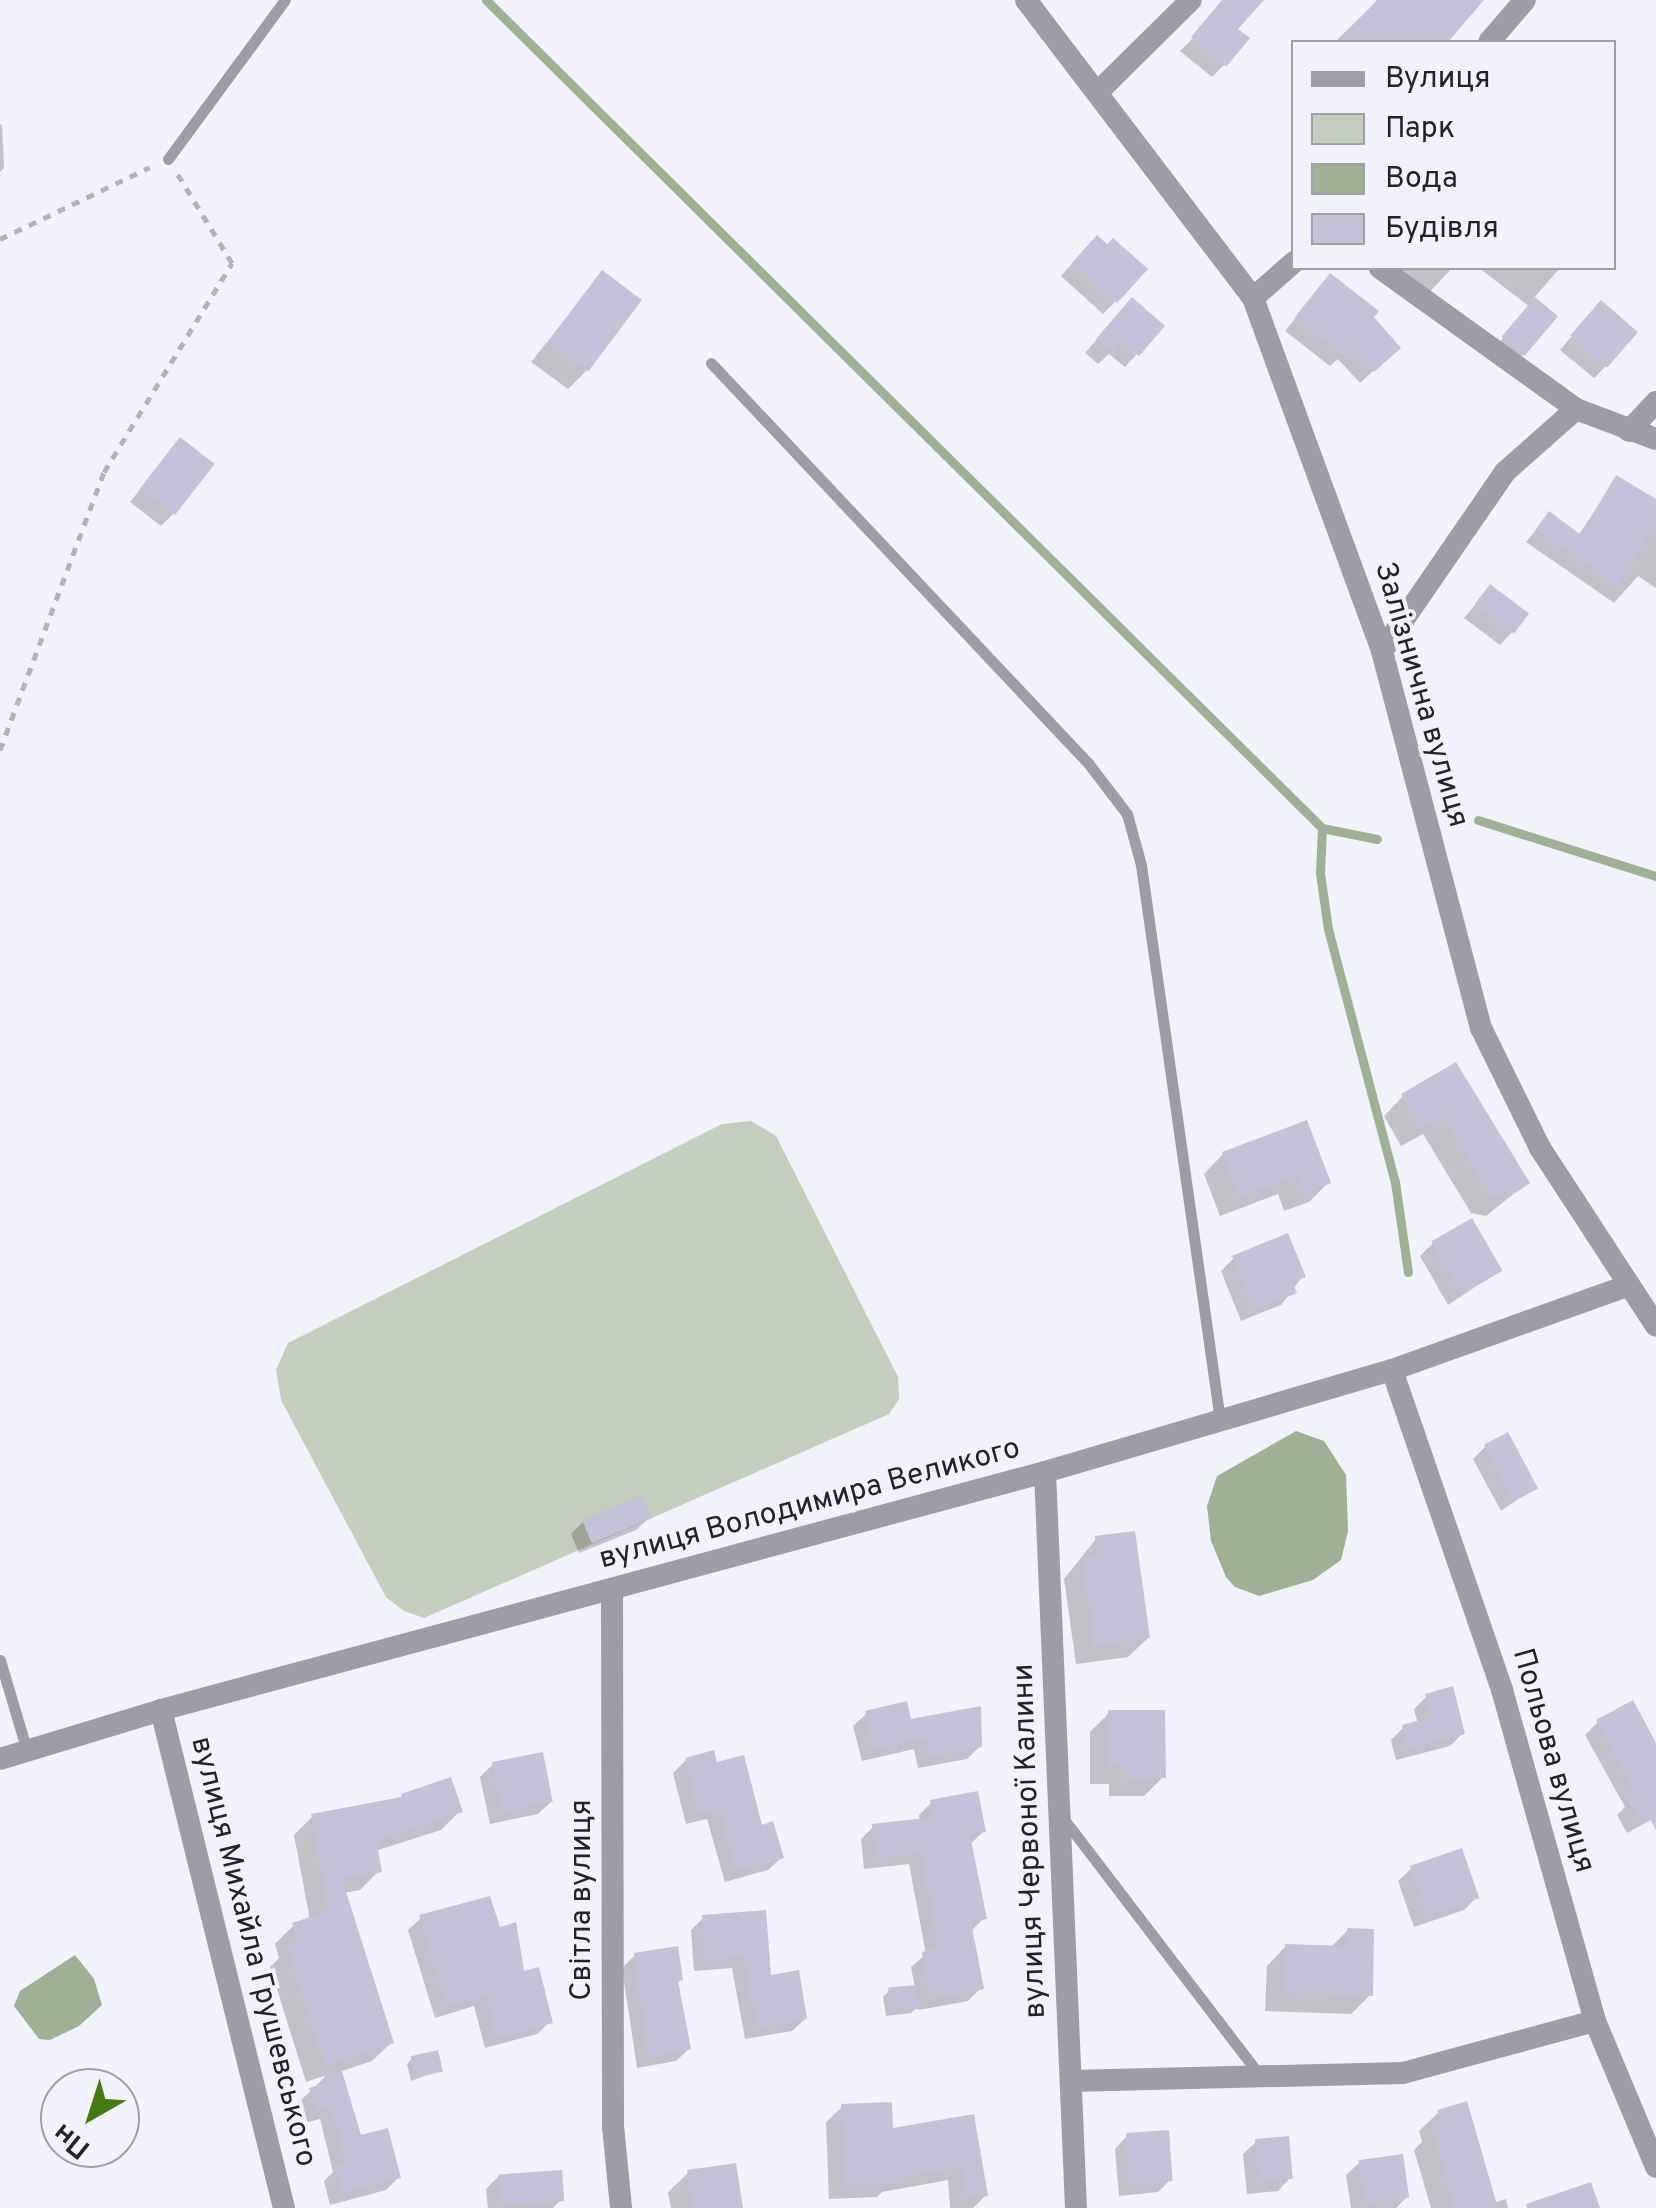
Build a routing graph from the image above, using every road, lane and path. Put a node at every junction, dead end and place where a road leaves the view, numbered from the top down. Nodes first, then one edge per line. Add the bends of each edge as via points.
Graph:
1 (285, 0) edge
2 (1026, 0) edge
3 (1191, 0) edge
4 (1525, 0) edge
5 (1491, 40) edge
6 (1098, 90) junction
7 (168, 159) junction
8 (0, 239) edge
9 (1291, 265) edge
10 (1383, 270) edge
11 (1252, 298) junction
12 (711, 362) dead end
13 (1656, 402) edge
14 (1576, 409) junction
15 (1628, 431) junction
16 (1656, 439) edge
17 (1382, 650) junction
18 (0, 750) edge
19 (1629, 1286) junction
20 (1656, 1326) edge
21 (1392, 1370) junction
22 (1220, 1420) junction
23 (1045, 1472) junction
24 (612, 1591) junction
25 (0, 1660) edge
26 (161, 1710) junction
27 (27, 1751) junction
28 (0, 1759) edge
29 (1059, 1812) junction
30 (1596, 2021) junction
31 (1260, 2076) junction
32 (1070, 2080) junction
33 (1656, 2167) edge
34 (284, 2208) edge
35 (621, 2208) edge
36 (1076, 2208) edge

1 - 7 lane
2 - 6 street, Залізнична вулиця
3 - 6 street
4 - 5 street
6 - 11 street, Залізнична вулиця
7 - 8 path
7 - 18 path via 232,263 104,472
9 - 11 street
10 - 14 street
11 - 17 street, Залізнична вулиця
12 - 22 lane via 1074,748 1127,814 1141,865
13 - 15 street
14 - 15 street
14 - 17 street via 1505,472
15 - 16 street
17 - 19 street, Залізнична вулиця via 1480,1028 1540,1148
19 - 20 street, Залізнична вулиця
19 - 21 street, вулиця Володимира Великого
21 - 22 street, вулиця Володимира Великого
21 - 30 street, Польова вулиця via 1502,1690
22 - 23 street, вулиця Володимира Великого
23 - 24 street, вулиця Володимира Великого
23 - 29 street, вулиця Червоної Калини
24 - 26 street, вулиця Володимира Великого
24 - 35 street, Світла вулиця via 613,2126
25 - 27 lane
26 - 27 street, вулиця Володимира Великого
26 - 34 street, вулиця Михайла Грушевського
27 - 28 street, вулиця Володимира Великого
29 - 31 lane
29 - 32 street, вулиця Червоної Калини
30 - 31 street via 1403,2073
30 - 33 street, Польова вулиця
31 - 32 street
32 - 36 street, вулиця Червоної Калини

